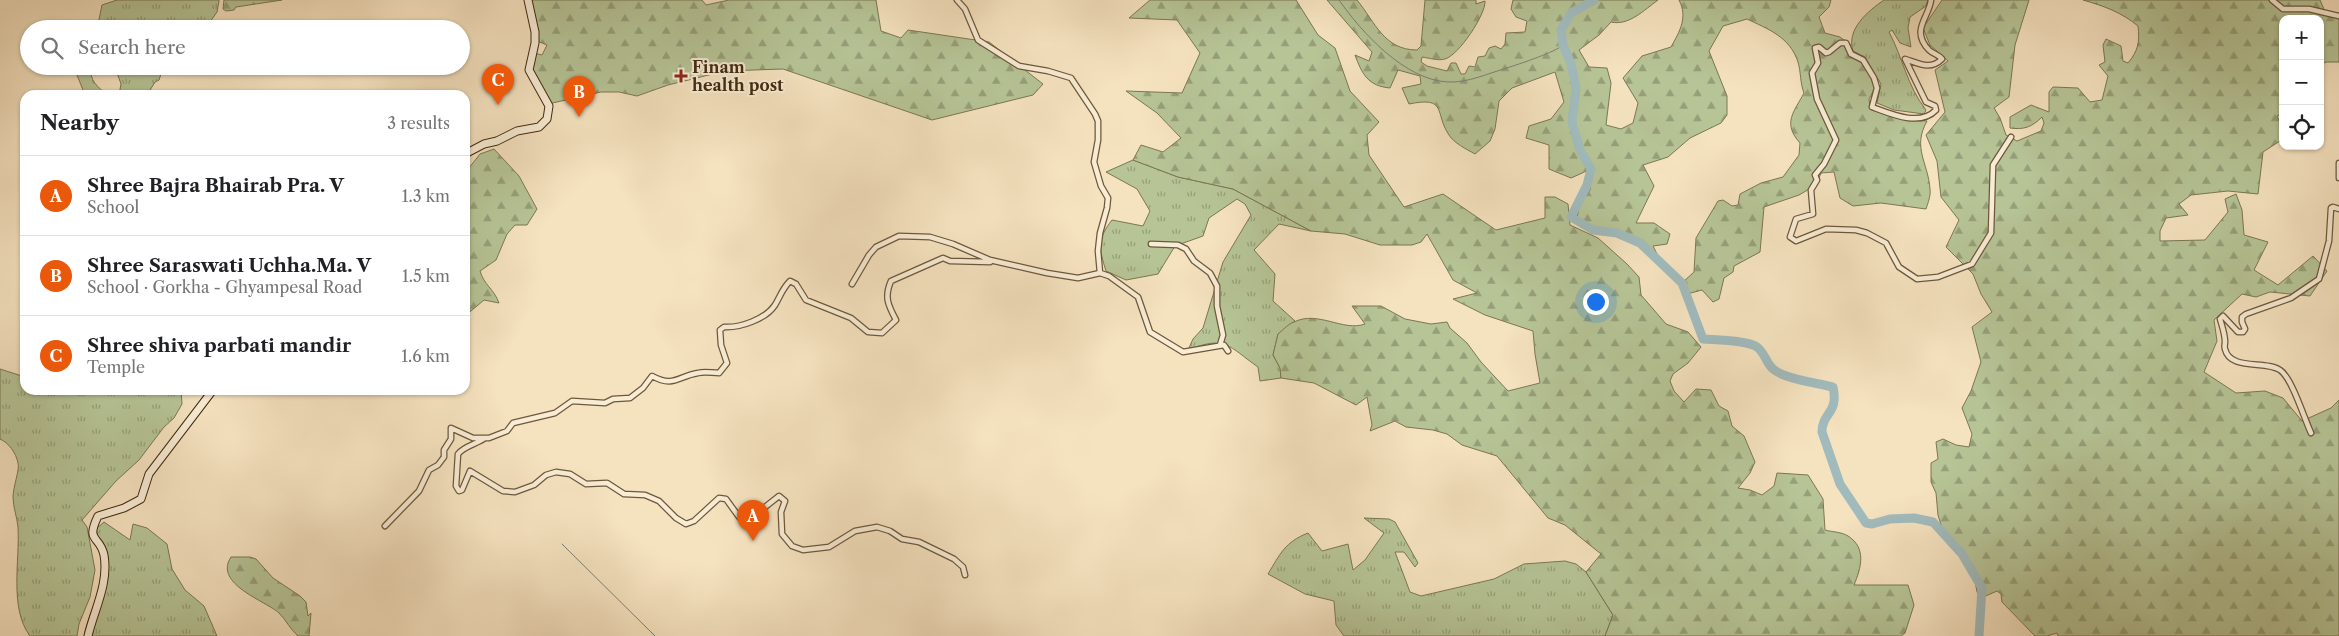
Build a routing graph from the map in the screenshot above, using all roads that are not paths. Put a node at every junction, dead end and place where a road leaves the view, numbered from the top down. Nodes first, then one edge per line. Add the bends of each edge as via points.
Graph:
1 (528, 0) edge
2 (957, 0) edge
3 (1931, 0) edge
4 (2272, 0) edge
5 (2339, 16) edge
6 (2011, 137) dead end
7 (470, 150) edge
8 (2339, 163) edge
9 (2339, 178) edge
10 (2339, 209) edge
11 (1150, 244) dead end
12 (990, 260) junction
13 (1100, 273) junction
14 (852, 284) dead end
15 (1220, 345) junction
16 (1228, 351) dead end
17 (209, 395) edge
18 (2311, 433) dead end
19 (486, 438) junction
20 (385, 526) dead end
21 (965, 575) dead end
22 (88, 636) edge

1 - 7 main road via 535,32 529,70 549,106 547,119 539,127 517,131
2 - 13 street via 978,40 1018,66 1071,78 1095,114 1098,140 1094,162 1108,198 1098,251
3 - 6 street via 1920,26 1929,50 1942,59 1926,66 1905,59 1926,102 1935,106 1936,110 1922,119 1872,107 1877,88 1874,78 1863,60 1851,54 1846,43 1840,43 1826,53 1815,48 1818,63 1812,74 1817,100 1836,140 1815,175 1818,180 1812,190 1813,214 1796,219 1790,237 1796,241 1826,229 1866,233 1886,243 1899,267 1917,279 1938,277 1972,264 1991,233 1994,165
4 - 5 street via 2283,9 2309,9
8 - 9 street
10 - 18 street via 2331,208 2329,240 2319,279 2291,298 2246,314 2242,317 2243,332 2238,332 2224,316 2220,319 2229,357 2243,364 2266,364 2281,370
11 - 15 street via 1178,245 1210,273 1217,286 1223,335
12 - 13 street via 1069,278
12 - 14 street via 930,237 899,236 876,247
12 - 19 street via 950,261 942,258 891,281 886,303 896,320 882,333 868,332 851,318 806,300 796,284 790,282 766,316 720,330 727,363 719,374 696,373 665,383 652,376 630,398 605,403 572,401 555,413 514,423 507,432
13 - 15 street via 1115,279 1138,296 1150,332 1183,352
15 - 16 street
17 - 22 main road via 148,474 140,499 98,516 92,535 104,554 103,590
19 - 20 street via 472,438 451,428 444,457 429,470 418,491
19 - 21 street via 458,454 456,486 459,491 470,471 502,491 515,492 556,472 570,474 586,484 607,483 624,494 645,495 660,501 686,524 694,521 719,498 726,499 749,525 779,496 784,501 782,534 792,546 803,550 828,547 856,531 877,526 954,558 963,567

